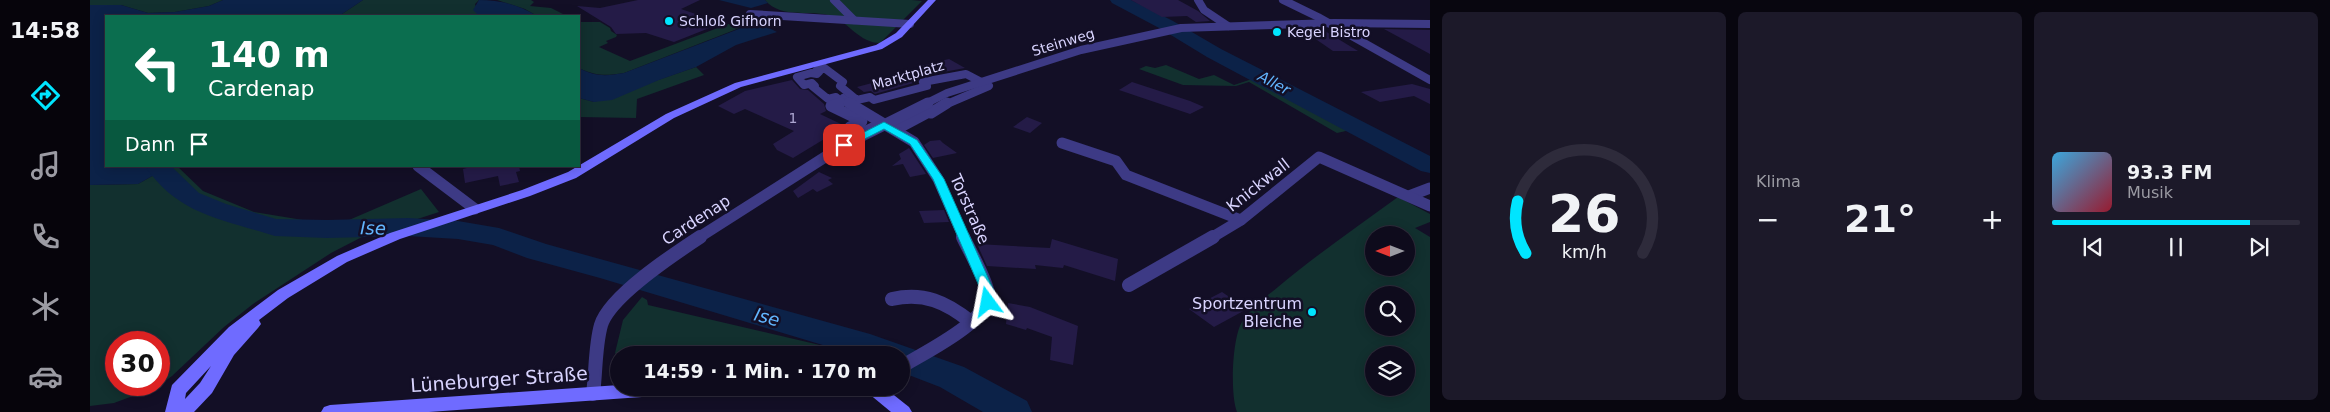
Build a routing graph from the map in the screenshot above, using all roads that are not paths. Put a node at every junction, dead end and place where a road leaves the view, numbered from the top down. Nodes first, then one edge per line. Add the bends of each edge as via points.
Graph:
1 (834, 0) edge
2 (932, 0) edge
3 (1198, 0) edge
4 (1283, 0) edge
5 (750, 14) dead end
6 (854, 20) junction
7 (910, 24) junction
8 (1330, 24) junction
9 (1430, 24) edge
10 (1228, 26) junction
11 (818, 69) junction
12 (956, 76) junction
13 (1430, 80) edge
14 (980, 82) junction
15 (969, 85) junction
16 (937, 97) junction
17 (948, 102) junction
18 (884, 124) junction
19 (1062, 143) dead end
20 (419, 167) edge
21 (1430, 188) edge
22 (1409, 196) junction
23 (1430, 206) edge
24 (475, 209) junction
25 (1241, 220) junction
26 (1129, 285) dead end
27 (284, 294) junction
28 (892, 300) dead end
29 (971, 322) junction
30 (910, 361) edge
31 (610, 393) edge
32 (593, 394) junction
33 (884, 396) edge
34 (174, 412) edge
35 (183, 412) edge
36 (330, 412) edge
37 (903, 412) edge

1 - 6 street
2 - 7 street
3 - 10 street via 1204,10
4 - 8 street
5 - 6 street
6 - 7 street
7 - 24 street via 879,47 738,85 670,116 572,175
8 - 9 street, Steinweg
8 - 10 street, Steinweg
8 - 13 street
10 - 14 street, Steinweg via 1159,26 1165,30 1087,48
11 - 12 street, Marktplatz via 823,67 843,82 840,86 857,100 870,97 874,100 927,86 923,82
11 - 18 street, Marktplatz via 831,80 838,94
11 - 18 street via 817,74 797,77 804,85 812,83 828,99 836,97 842,102 831,106 838,112 862,121 850,127 854,129 851,131 860,135
12 - 14 street, Marktplatz via 966,74
12 - 15 street
14 - 15 street, Steinweg
14 - 17 street via 989,86
15 - 16 street, Steinweg
16 - 17 street
16 - 18 street, Steinweg
17 - 18 street via 899,128
18 - 29 street, Torstraße via 909,138 919,148 952,210 988,293 983,311
18 - 32 street, Cardenap via 844,145 689,244 623,294 607,312 601,326
19 - 25 street via 1108,157 1116,161 1126,175
20 - 24 street
21 - 22 street
22 - 23 street, Knickwall
22 - 25 street, Knickwall via 1318,157
24 - 27 street via 369,246
25 - 26 street, Knickwall
27 - 34 street via 234,331 202,362 178,390
27 - 35 street via 228,351 206,388
28 - 29 street via 904,295 929,297 954,308
29 - 30 street, Torstraße
31 - 32 street, Lüneburger Straße
32 - 36 street, Lüneburger Straße
33 - 37 street

